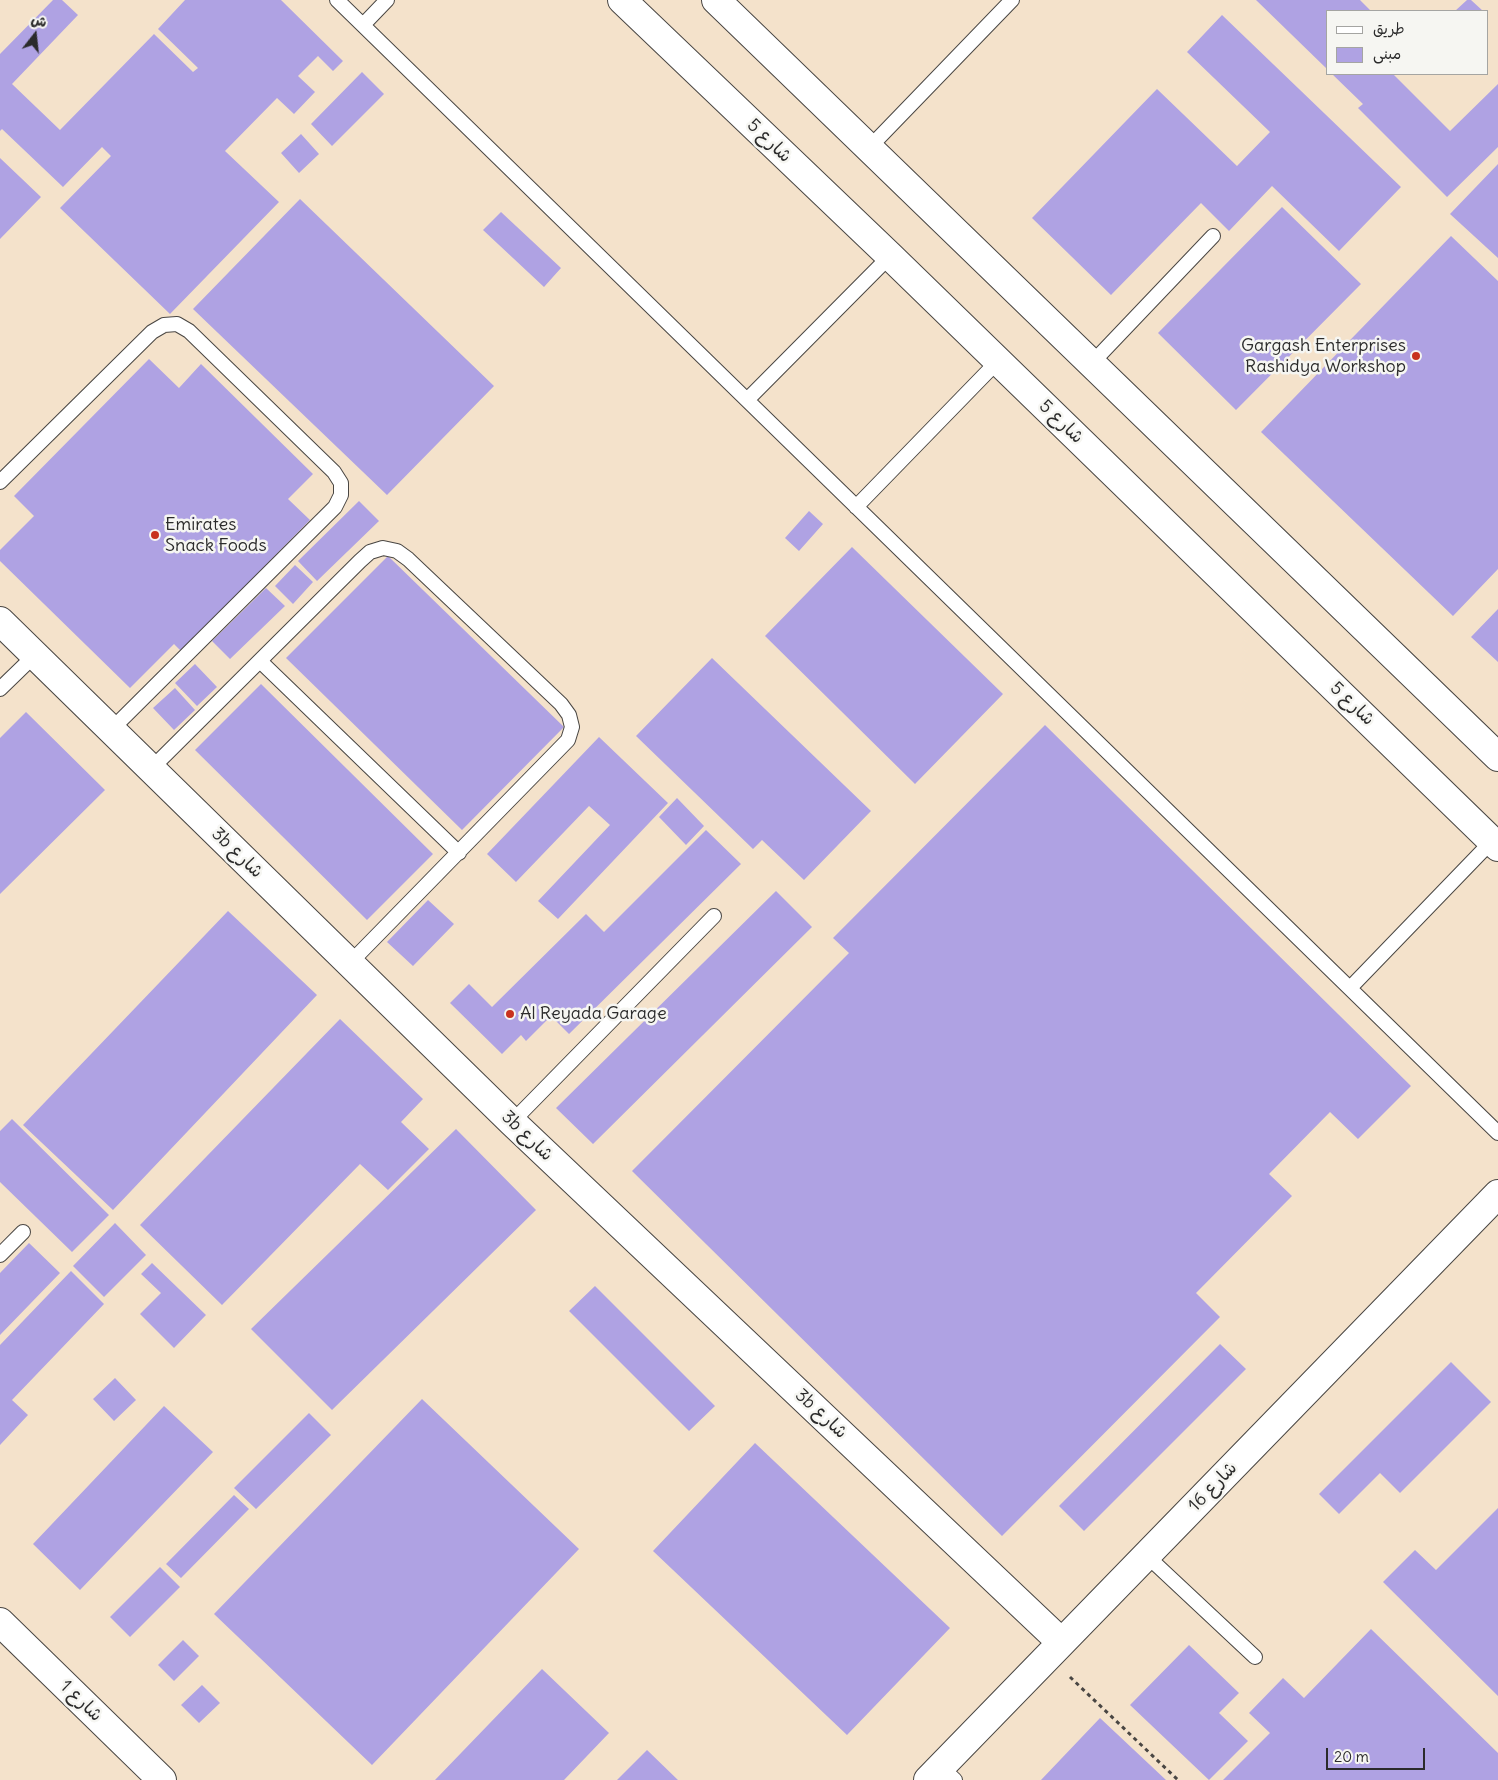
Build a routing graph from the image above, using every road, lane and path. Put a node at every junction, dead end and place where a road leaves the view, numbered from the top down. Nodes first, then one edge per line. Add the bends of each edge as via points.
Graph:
1 (337, 0) edge
2 (387, 0) edge
3 (622, 0) edge
4 (716, 0) edge
5 (1012, 0) edge
6 (363, 25) junction
7 (870, 148) junction
8 (1213, 236) dead end
9 (890, 256) junction
10 (998, 361) junction
11 (1092, 363) junction
12 (747, 400) junction
13 (0, 482) edge
14 (856, 507) junction
15 (0, 621) edge
16 (35, 655) junction
17 (260, 661) junction
18 (0, 689) edge
19 (111, 730) junction
20 (1498, 758) edge
21 (151, 769) junction
22 (1495, 844) edge
23 (459, 853) junction
24 (714, 916) dead end
25 (350, 963) junction
26 (1350, 988) junction
27 (512, 1122) junction
28 (1498, 1133) edge
29 (1498, 1194) edge
30 (23, 1232) dead end
31 (0, 1255) edge
32 (1146, 1555) junction
33 (0, 1622) edge
34 (1055, 1649) junction
35 (1256, 1657) dead end
36 (941, 1776) edge
37 (162, 1780) edge
38 (1178, 1780) edge

1 - 6 lane
2 - 6 lane
3 - 9 street, شارع 5
4 - 7 street
5 - 7 lane
6 - 12 lane
7 - 11 street
8 - 11 lane
9 - 10 street, شارع 5
9 - 12 lane
10 - 14 lane
10 - 22 street, شارع 5
11 - 20 street
12 - 14 lane
13 - 19 lane via 152,332 164,325 177,324 196,338 334,472 341,483 341,496 335,506
14 - 26 lane
15 - 16 street, 3b شارع
16 - 18 lane
16 - 19 street, 3b شارع
17 - 21 lane
17 - 23 lane
17 - 23 lane via 360,561 370,552 383,548 397,551 408,559 547,691 569,714 572,727 568,740
19 - 21 street, 3b شارع
21 - 25 street, 3b شارع
22 - 26 lane
23 - 25 lane
24 - 27 lane
25 - 27 street, 3b شارع
26 - 28 lane
27 - 34 street, 3b شارع
29 - 32 street, شارع 16
30 - 31 lane
32 - 34 street, شارع 16
32 - 35 lane
33 - 37 street, شارع 1
34 - 36 street, شارع 16
34 - 38 path

